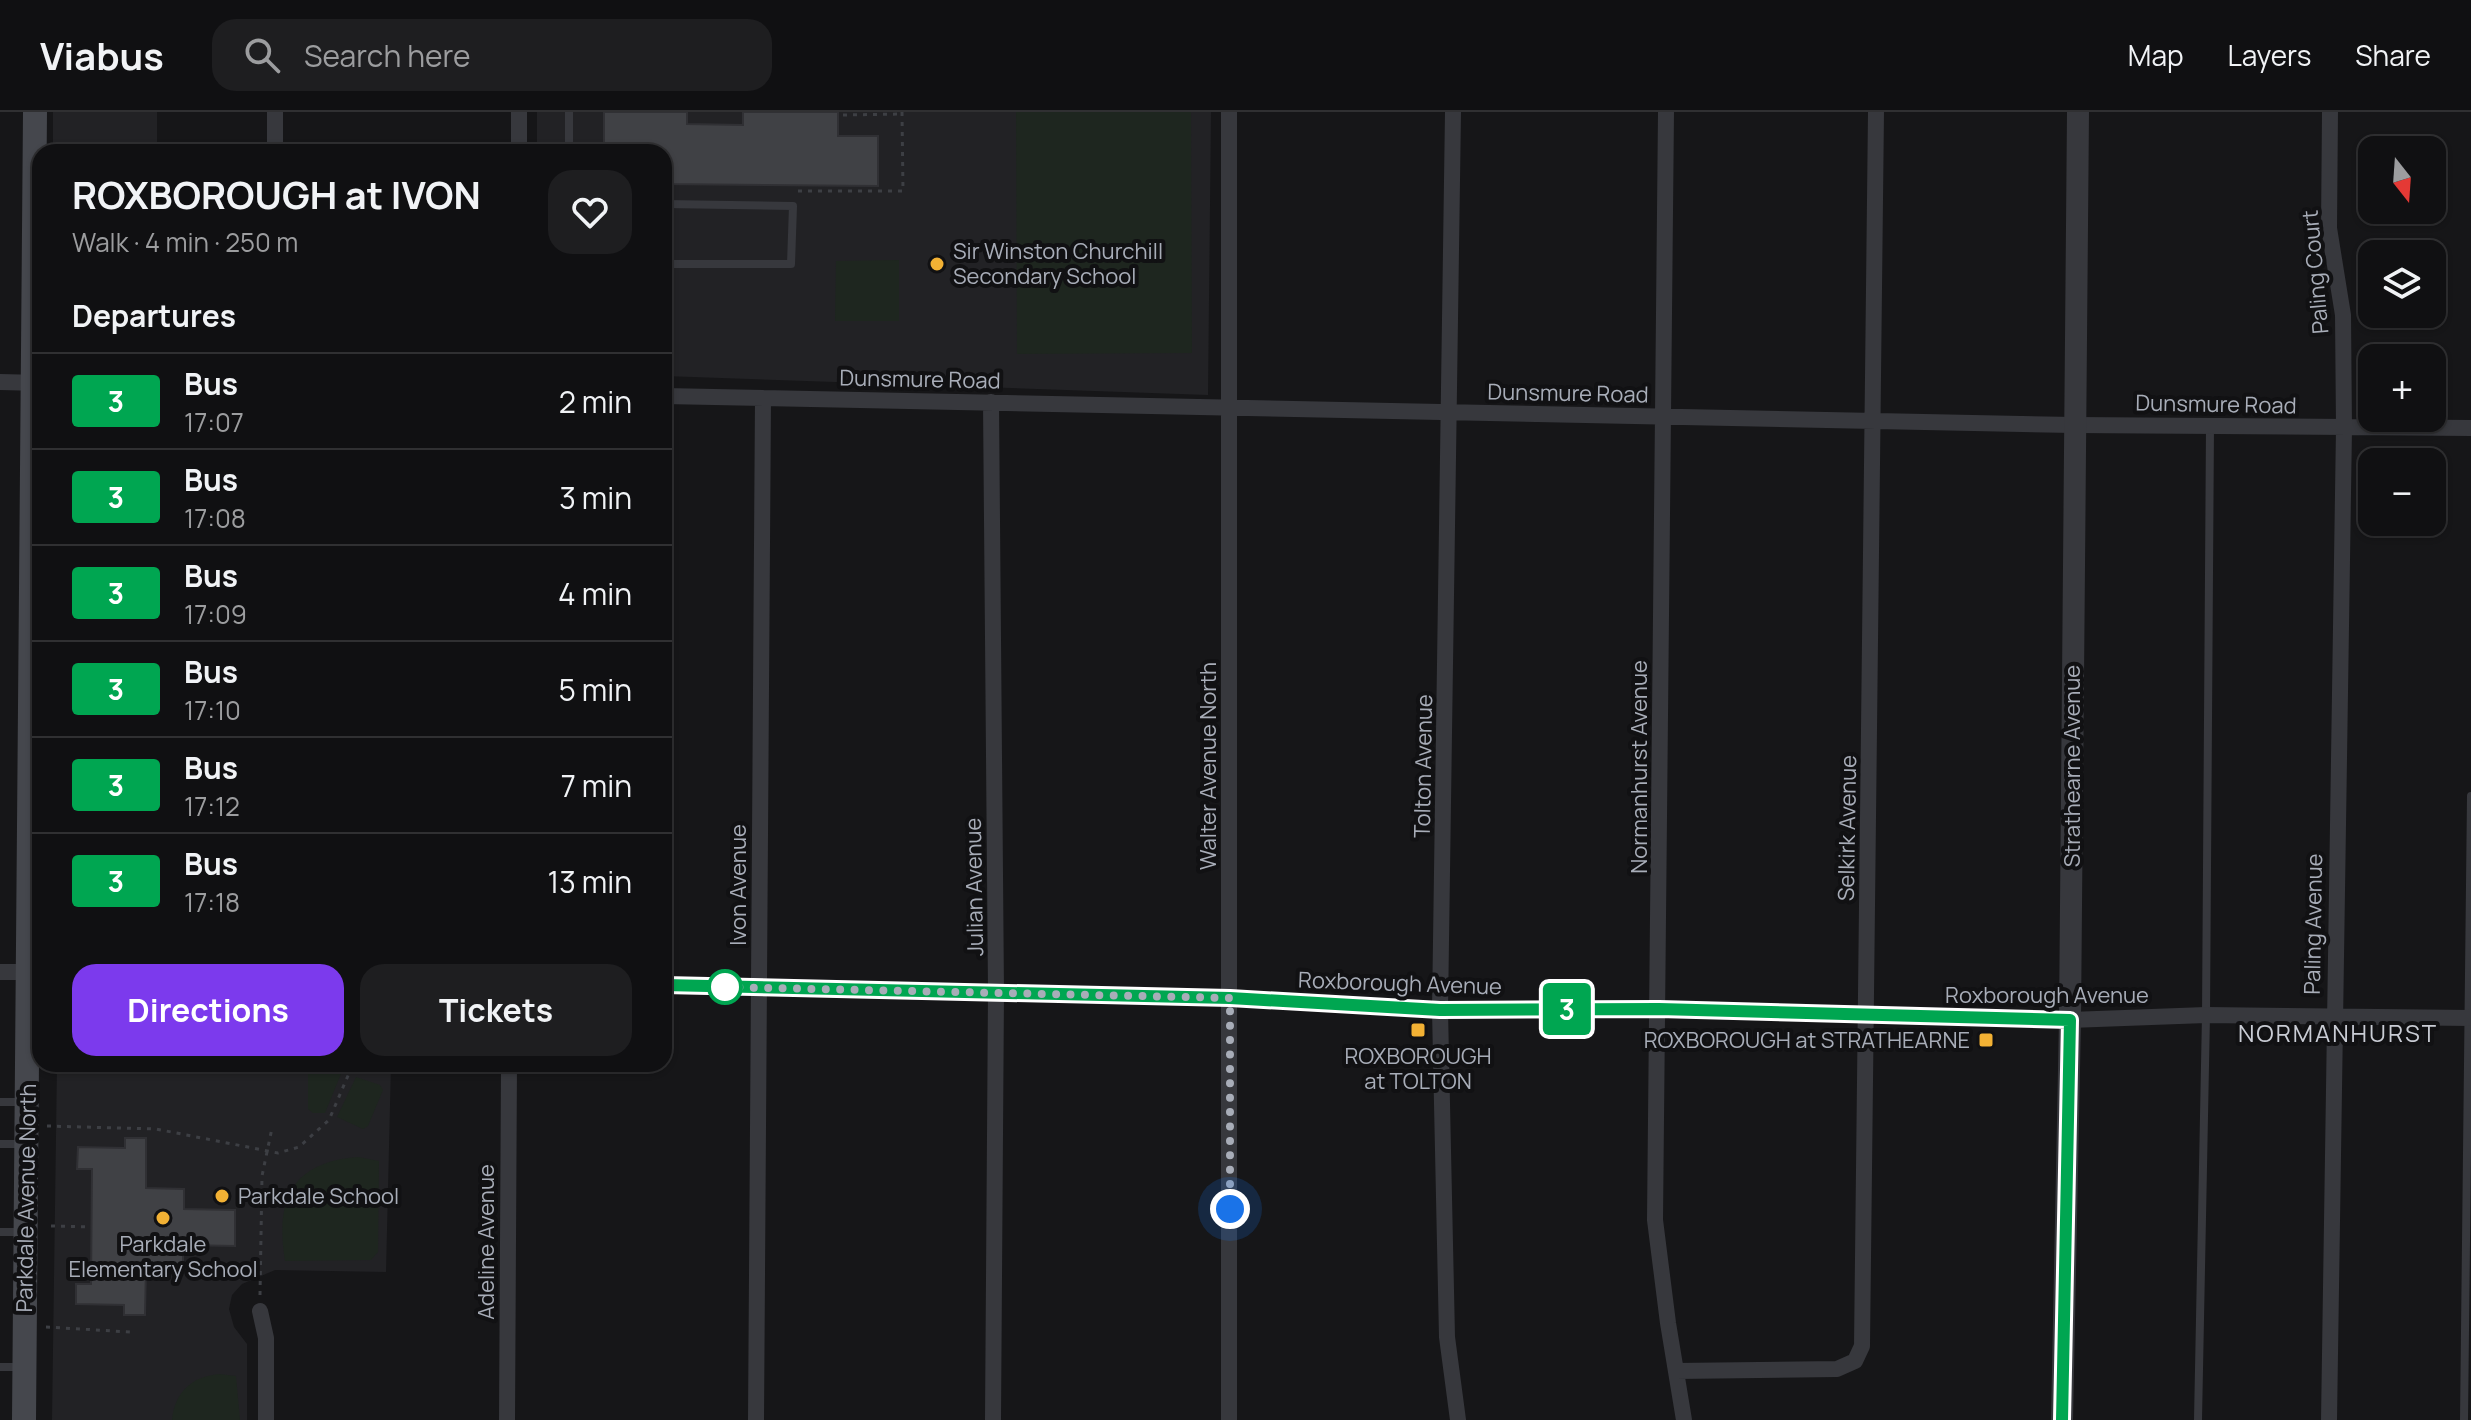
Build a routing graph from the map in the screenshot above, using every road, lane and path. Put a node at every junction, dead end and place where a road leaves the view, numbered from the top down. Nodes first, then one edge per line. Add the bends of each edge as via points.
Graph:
1 (35, 112) edge
2 (275, 112) edge
3 (519, 112) edge
4 (569, 112) edge
5 (1229, 112) edge
6 (1453, 112) edge
7 (1666, 112) edge
8 (1876, 112) edge
9 (2078, 112) edge
10 (2330, 112) edge
11 (902, 113) edge
12 (843, 115) dead end
13 (36, 144) edge
14 (275, 144) edge
15 (519, 144) edge
16 (569, 144) edge
17 (798, 191) dead end
18 (672, 204) edge
19 (672, 264) edge
20 (0, 382) edge
21 (32, 383) edge
22 (672, 396) edge
23 (763, 398) junction
24 (991, 402) junction
25 (1231, 409) junction
26 (1451, 413) junction
27 (1663, 417) junction
28 (1872, 421) junction
29 (2074, 425) junction
30 (2210, 426) junction
31 (2344, 428) junction
32 (2471, 428) edge
33 (2471, 796) edge
34 (0, 972) edge
35 (32, 972) edge
36 (672, 985) edge
37 (759, 987) junction
38 (996, 992) junction
39 (32, 997) edge
40 (1230, 998) junction
41 (1659, 1009) junction
42 (1440, 1010) junction
43 (1866, 1014) junction
44 (2206, 1015) junction
45 (2334, 1018) junction
46 (2470, 1018) edge
47 (2070, 1020) junction
48 (350, 1072) edge
49 (509, 1072) edge
50 (0, 1102) edge
51 (27, 1124) junction
52 (272, 1128) dead end
53 (0, 1144) edge
54 (265, 1150) junction
55 (51, 1226) dead end
56 (91, 1227) dead end
57 (0, 1232) edge
58 (26, 1232) junction
59 (260, 1311) joint
60 (25, 1325) junction
61 (130, 1332) dead end
62 (12, 1367) edge
63 (1676, 1371) junction
64 (24, 1420) edge
65 (266, 1420) edge
66 (507, 1420) edge
67 (756, 1420) edge
68 (993, 1420) edge
69 (1229, 1420) edge
70 (1458, 1420) edge
71 (1684, 1420) edge
72 (2062, 1420) edge
73 (2198, 1420) edge
74 (2329, 1420) edge
75 (2464, 1420) edge

1 - 13 main road, Parkdale Avenue North
2 - 14 street
3 - 15 street
4 - 16 lane
5 - 25 street, Walter Avenue North
6 - 26 street, Tolton Avenue
7 - 27 street, Normanhurst Avenue
8 - 28 street, Selkirk Avenue
9 - 29 street, Strathearne Avenue
10 - 31 street, Paling Court via 2329,228 2343,315
11 - 12 path
11 - 17 path via 903,191
18 - 19 lane via 793,206 791,264
20 - 21 street
22 - 23 street, Dunsmure Road
23 - 24 street, Dunsmure Road
23 - 37 street, Ivon Avenue
24 - 25 street, Dunsmure Road
24 - 38 street, Julian Avenue
25 - 26 street, Dunsmure Road
25 - 40 street, Walter Avenue North
26 - 27 street, Dunsmure Road
26 - 42 street, Tolton Avenue
27 - 28 street, Dunsmure Road
27 - 41 street, Normanhurst Avenue
28 - 29 street, Dunsmure Road
28 - 43 street, Selkirk Avenue
29 - 30 street, Dunsmure Road
29 - 47 street, Strathearne Avenue
30 - 31 street, Dunsmure Road
30 - 44 lane
31 - 32 street, Dunsmure Road
31 - 45 street, Paling Avenue
33 - 46 lane
34 - 35 street
36 - 37 street, Roxborough Avenue
37 - 38 street, Roxborough Avenue
37 - 67 street, Ivon Avenue
38 - 40 street, Roxborough Avenue
38 - 68 street, Julian Avenue
39 - 51 main road, Parkdale Avenue North
40 - 42 street, Roxborough Avenue
40 - 69 street, Walter Avenue North
41 - 42 street, Roxborough Avenue
41 - 43 street, Roxborough Avenue
41 - 63 street, Normanhurst Avenue via 1655,1220
42 - 70 street, Tolton Avenue via 1447,1337
43 - 47 street, Roxborough Avenue
43 - 63 street, Selkirk Avenue via 1860,1354 1837,1369
44 - 45 street, Roxborough Avenue
44 - 47 street, Roxborough Avenue
44 - 73 lane
45 - 46 street, Roxborough Avenue
45 - 74 street, Paling Avenue
46 - 75 lane
47 - 72 street, Strathearne Avenue
48 - 54 path via 329,1120 299,1147 278,1153
49 - 66 street, Adeline Avenue
50 - 51 lane
51 - 53 lane
51 - 54 path via 156,1129
51 - 58 main road, Parkdale Avenue North
52 - 54 path
54 - 59 path
55 - 56 path
57 - 58 lane
58 - 60 main road, Parkdale Avenue North
59 - 65 street via 266,1338
60 - 61 path
60 - 62 main road, Parkdale Avenue North
62 - 64 main road, Parkdale Avenue North
63 - 71 street, Normanhurst Avenue

